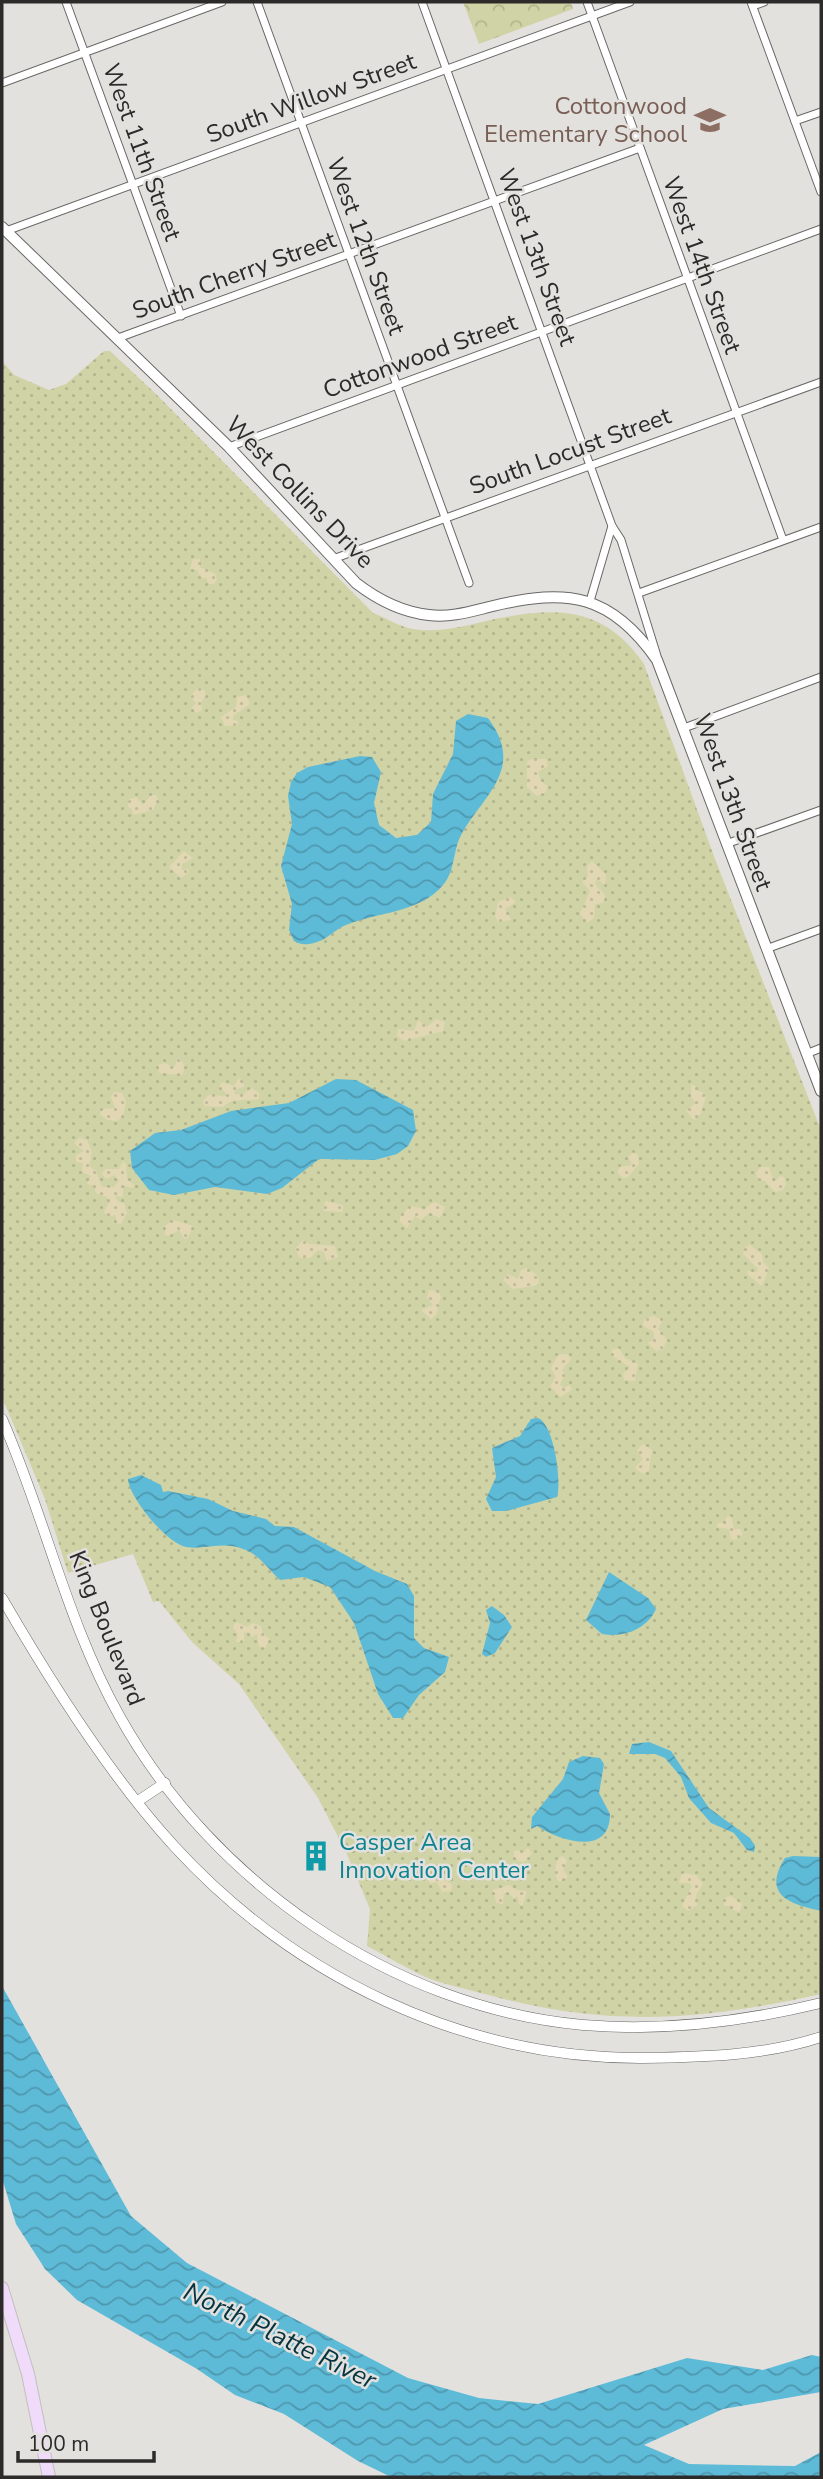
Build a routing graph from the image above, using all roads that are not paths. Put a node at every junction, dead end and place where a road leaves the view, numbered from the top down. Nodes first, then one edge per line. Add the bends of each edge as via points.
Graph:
1 (66, 2) edge
2 (222, 2) edge
3 (257, 2) edge
4 (422, 2) edge
5 (587, 2) edge
6 (630, 2) edge
7 (764, 2) edge
8 (752, 4) edge
9 (592, 16) junction
10 (85, 53) junction
11 (446, 69) junction
12 (2, 83) edge
13 (821, 111) edge
14 (795, 121) junction
15 (301, 122) junction
16 (640, 148) junction
17 (132, 184) junction
18 (821, 192) edge
19 (494, 200) junction
20 (4, 229) edge
21 (821, 229) edge
22 (349, 254) junction
23 (688, 279) junction
24 (181, 316) junction
25 (542, 333) junction
26 (118, 338) junction
27 (821, 382) edge
28 (397, 385) junction
29 (735, 411) junction
30 (229, 447) junction
31 (590, 463) junction
32 (445, 516) junction
33 (612, 526) junction
34 (821, 527) edge
35 (783, 540) junction
36 (333, 559) junction
37 (470, 583) dead end
38 (639, 593) junction
39 (590, 601) junction
40 (657, 660) junction
41 (821, 677) edge
42 (684, 728) junction
43 (821, 810) edge
44 (726, 844) junction
45 (821, 929) edge
46 (765, 949) junction
47 (821, 1048) edge
48 (806, 1054) junction
49 (821, 1091) edge
50 (2, 1419) edge
51 (2, 1598) edge
52 (165, 1783) junction
53 (138, 1801) junction
54 (821, 2003) edge
55 (821, 2037) edge
56 (2, 2288) edge
57 (49, 2477) edge

1 - 10 street, West 11th Street
2 - 10 street
3 - 15 street, West 12th Street
4 - 11 street, West 13th Street
5 - 9 street, West 14th Street
6 - 9 street, South Willow Street
7 - 8 street
8 - 14 street
9 - 11 street, South Willow Street
9 - 16 street, West 14th Street
10 - 12 street
10 - 17 street, West 11th Street
11 - 15 street, South Willow Street
11 - 19 street, West 13th Street
13 - 14 street
14 - 18 street
15 - 17 street, South Willow Street
15 - 22 street, West 12th Street
16 - 19 street, South Cherry Street
16 - 23 street, West 14th Street
17 - 20 street, South Willow Street
17 - 24 street, West 11th Street
19 - 22 street, South Cherry Street
19 - 25 street, West 13th Street
20 - 26 main road, West Collins Drive
21 - 23 street, Cottonwood Street
22 - 24 street, South Cherry Street
22 - 28 street, West 12th Street
23 - 25 street, Cottonwood Street
23 - 29 street, West 14th Street
24 - 26 street, South Cherry Street
25 - 28 street, Cottonwood Street
25 - 31 street, West 13th Street
26 - 30 main road, West Collins Drive
27 - 29 street, South Locust Street
28 - 30 street, Cottonwood Street
28 - 32 street, West 12th Street
29 - 31 street, South Locust Street
29 - 35 street, West 14th Street
30 - 36 main road, West Collins Drive
31 - 32 street, South Locust Street
31 - 33 street, West 13th Street
32 - 36 street, South Locust Street
32 - 37 street, West 12th Street
33 - 38 street, West 13th Street
33 - 39 street
34 - 35 street
35 - 38 street
36 - 39 main road, West Collins Drive via 377,598 403,610 431,615 457,614 536,596
38 - 40 street, West 13th Street
39 - 40 main road, West Collins Drive via 625,621
40 - 42 main road, West 13th Street
41 - 42 street
42 - 44 main road, West 13th Street
43 - 44 street
44 - 46 main road, West 13th Street
45 - 46 street
46 - 48 main road, West 13th Street
47 - 48 street
48 - 49 main road, West 13th Street
50 - 52 street, King Boulevard via 100,1679 141,1752
51 - 53 street via 44,1670
52 - 53 street
52 - 54 street, King Boulevard via 218,1848 294,1913 374,1962 465,1998 582,2025 682,2027
53 - 55 street via 172,1845 263,1930 349,1984 445,2025 498,2041 587,2056 710,2057
56 - 57 main road via 28,2374

